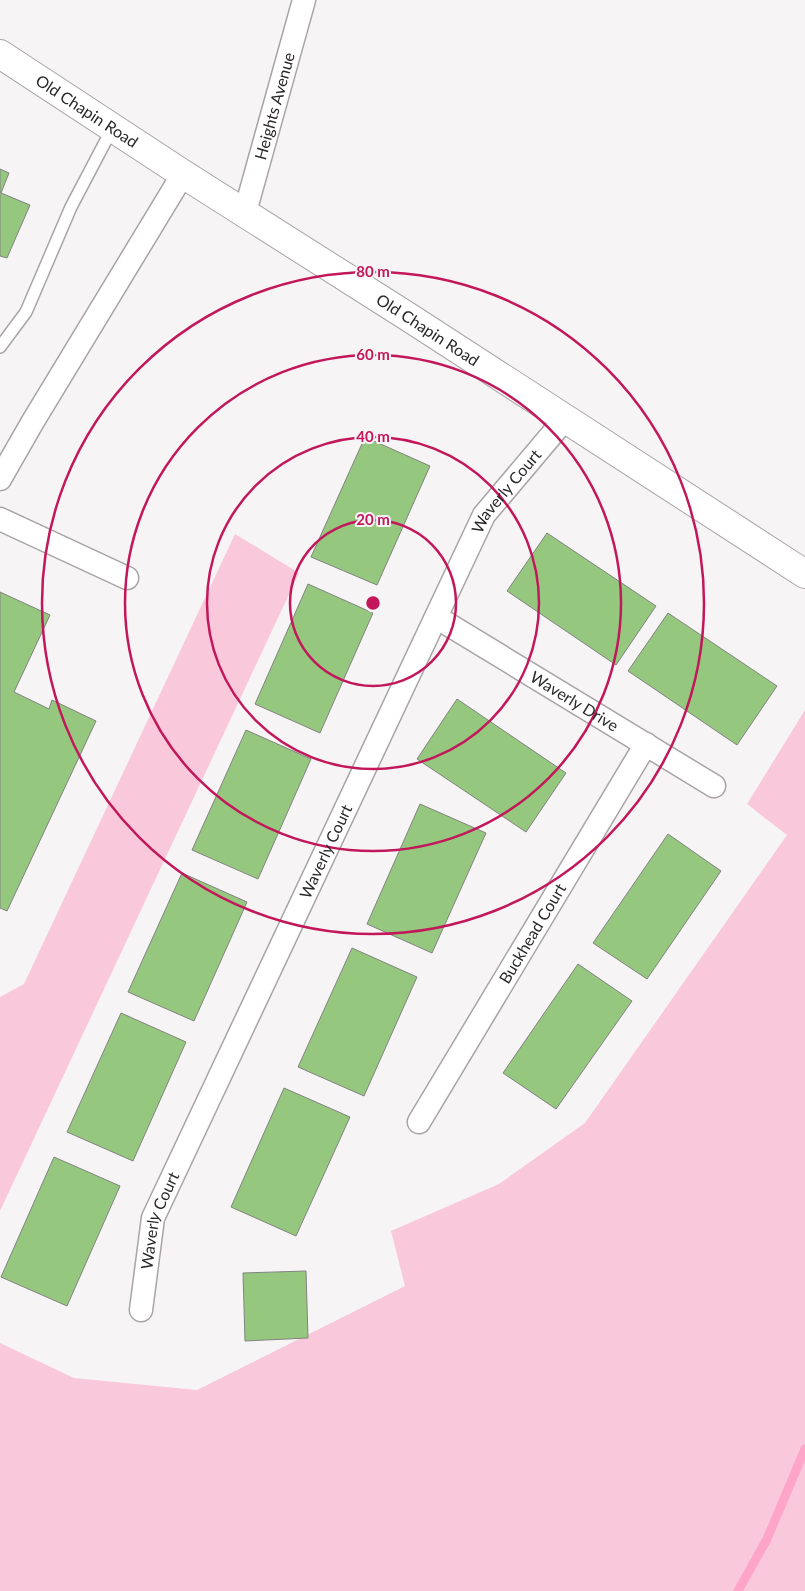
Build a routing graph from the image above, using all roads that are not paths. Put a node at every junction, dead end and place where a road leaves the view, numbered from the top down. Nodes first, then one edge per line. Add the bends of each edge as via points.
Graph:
1 (304, 0) edge
2 (0, 54) edge
3 (113, 127) junction
4 (183, 174) junction
5 (245, 212) junction
6 (0, 347) edge
7 (565, 419) junction
8 (0, 479) edge
9 (0, 519) edge
10 (805, 574) edge
11 (127, 578) dead end
12 (436, 617) junction
13 (646, 744) junction
14 (714, 786) dead end
15 (419, 1122) dead end
16 (141, 1310) dead end

1 - 5 street, Heights Avenue
2 - 3 street, Old Chapin Road
3 - 4 street, Old Chapin Road
3 - 6 lane via 71,207 26,312
4 - 5 street, Old Chapin Road
4 - 8 street
5 - 7 street, Old Chapin Road
7 - 10 street, Old Chapin Road
7 - 12 street, Waverly Court via 484,515
9 - 11 street
12 - 13 street, Waverly Drive
12 - 16 street, Waverly Court via 153,1218
13 - 14 street, Waverly Drive
13 - 15 street, Buckhead Court

